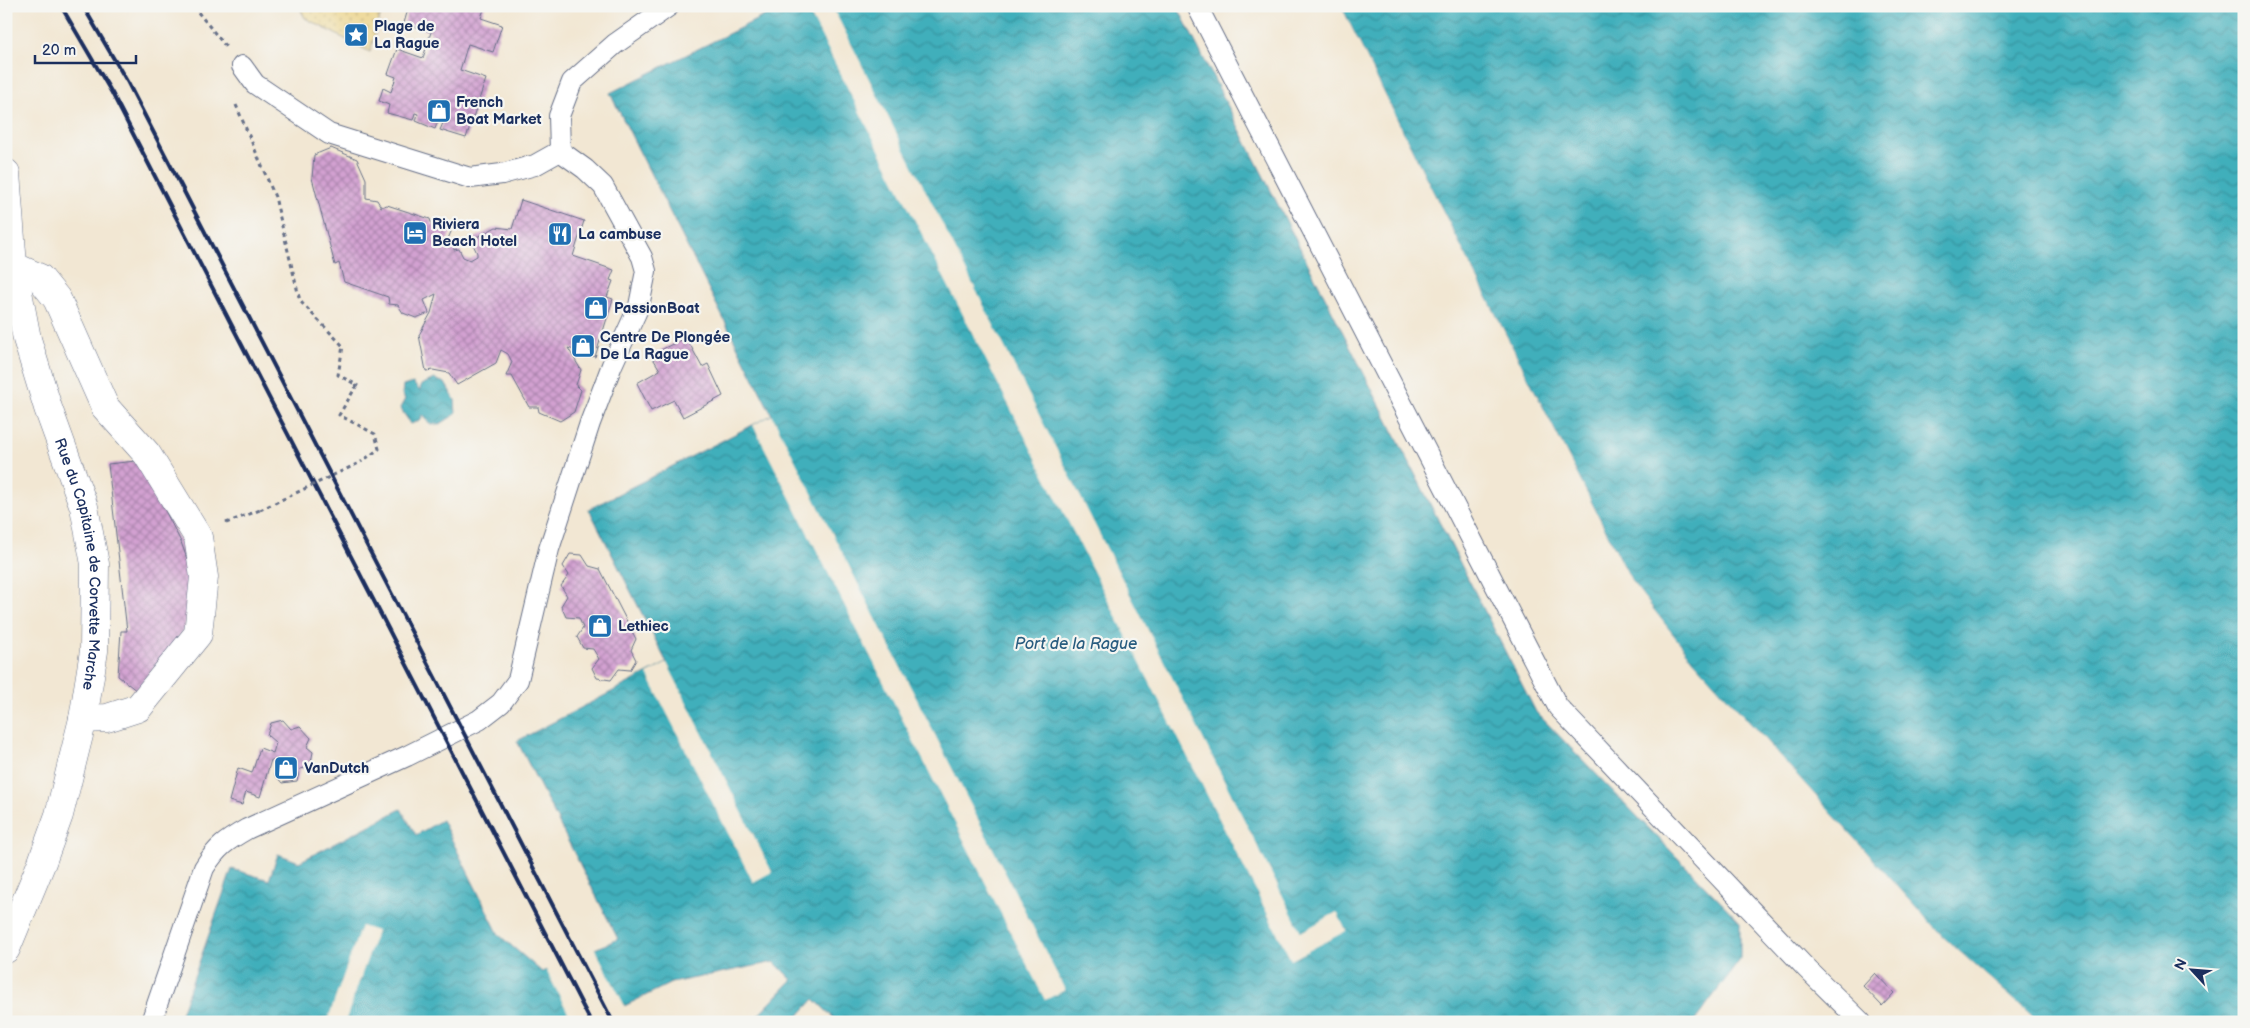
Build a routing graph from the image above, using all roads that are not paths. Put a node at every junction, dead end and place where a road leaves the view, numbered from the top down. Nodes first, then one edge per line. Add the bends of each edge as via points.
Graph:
1 (670, 6) edge
2 (1197, 6) edge
3 (242, 66) road end
4 (560, 151) junction
5 (6, 173) edge
6 (13, 266) junction
7 (83, 719) junction
8 (6, 949) edge
9 (151, 1022) edge
10 (1861, 1022) edge

1 - 4 lane via 615,44 572,82 559,116
2 - 10 lane via 1558,707
3 - 4 lane via 255,84 329,134 470,178 534,165
4 - 9 lane via 603,186 642,257 646,272 638,306 590,423 549,549 518,680 500,703 479,720 247,829 214,851 204,868
5 - 6 main road, Rue du Capitaine de Corvette Marche
6 - 7 main road, Rue du Capitaine de Corvette Marche via 27,339 84,507 95,564 94,651
6 - 7 main road via 40,278 57,299 105,407 147,454 198,537 204,577 198,634 138,708 107,718
7 - 8 main road, Rue du Capitaine de Corvette Marche via 59,815

